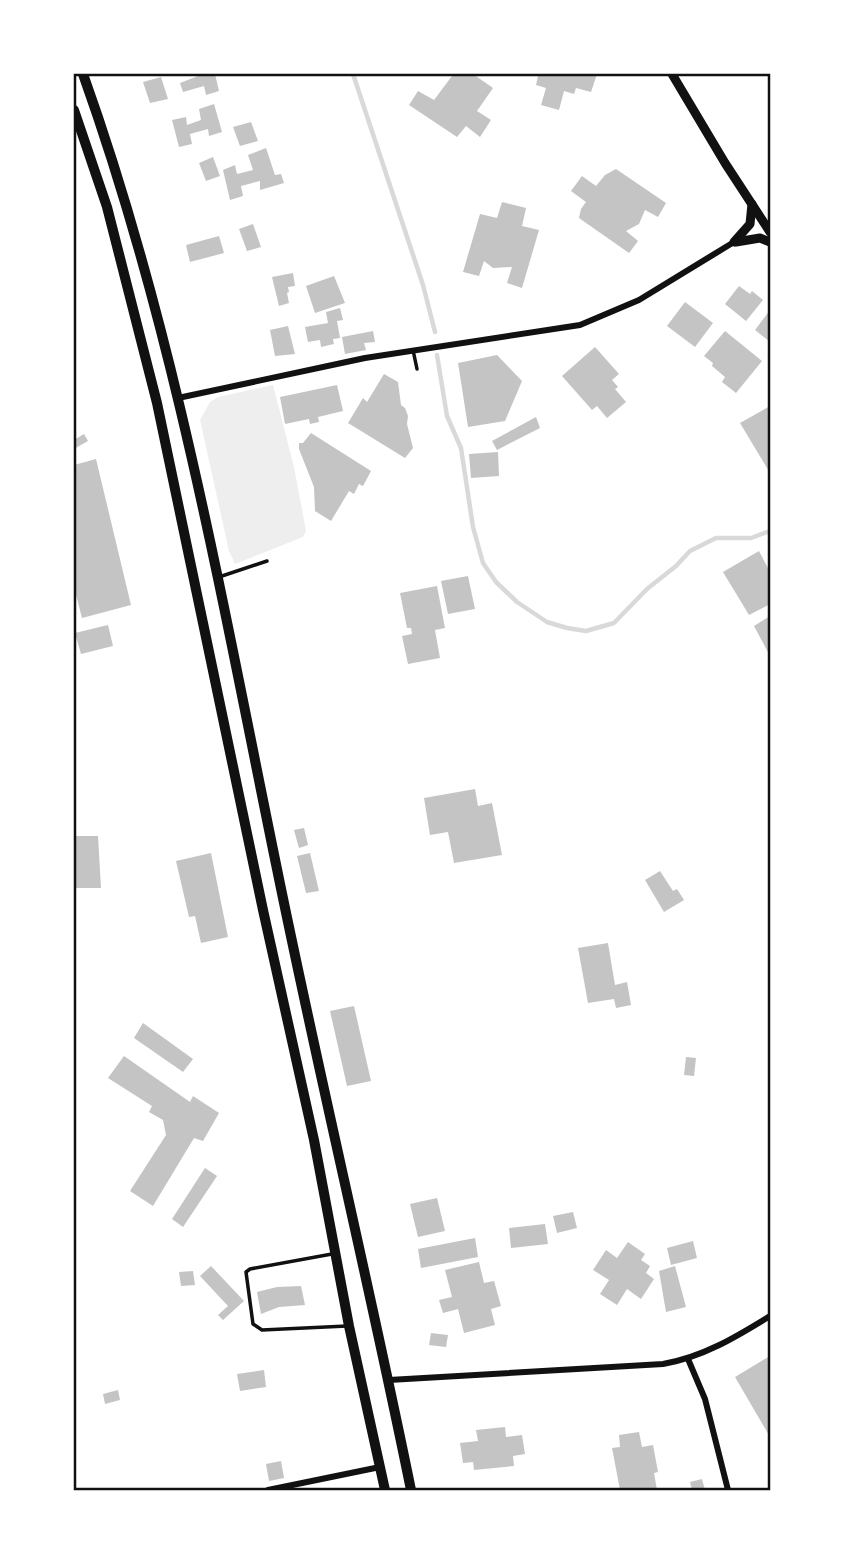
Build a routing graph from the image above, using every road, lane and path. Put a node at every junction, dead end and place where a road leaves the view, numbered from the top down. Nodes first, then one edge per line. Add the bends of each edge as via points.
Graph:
1 (83, 74) edge
2 (672, 74) edge
3 (74, 110) edge
4 (752, 204) junction
5 (771, 232) edge
6 (734, 242) junction
7 (771, 242) edge
8 (412, 350) junction
9 (417, 369) dead end
10 (178, 398) junction
11 (267, 561) dead end
12 (216, 578) junction
13 (337, 1254) junction
14 (771, 1316) edge
15 (349, 1325) junction
16 (688, 1359) junction
17 (389, 1380) junction
18 (380, 1467) junction
19 (268, 1490) edge
20 (385, 1490) edge
21 (411, 1490) edge
22 (728, 1490) edge

1 - 10 main road via 126,201
2 - 4 main road
3 - 13 main road via 107,207 157,403
4 - 5 main road
4 - 6 main road via 750,223
6 - 7 main road via 760,237
6 - 8 street via 639,300 580,325
8 - 9 lane
8 - 10 street
10 - 12 main road
11 - 12 lane
12 - 17 main road
13 - 15 main road
13 - 15 lane via 246,1272 253,1324 262,1330
14 - 16 street
15 - 18 main road
16 - 17 street
16 - 22 street via 705,1399
17 - 21 main road
18 - 19 street
18 - 20 main road

